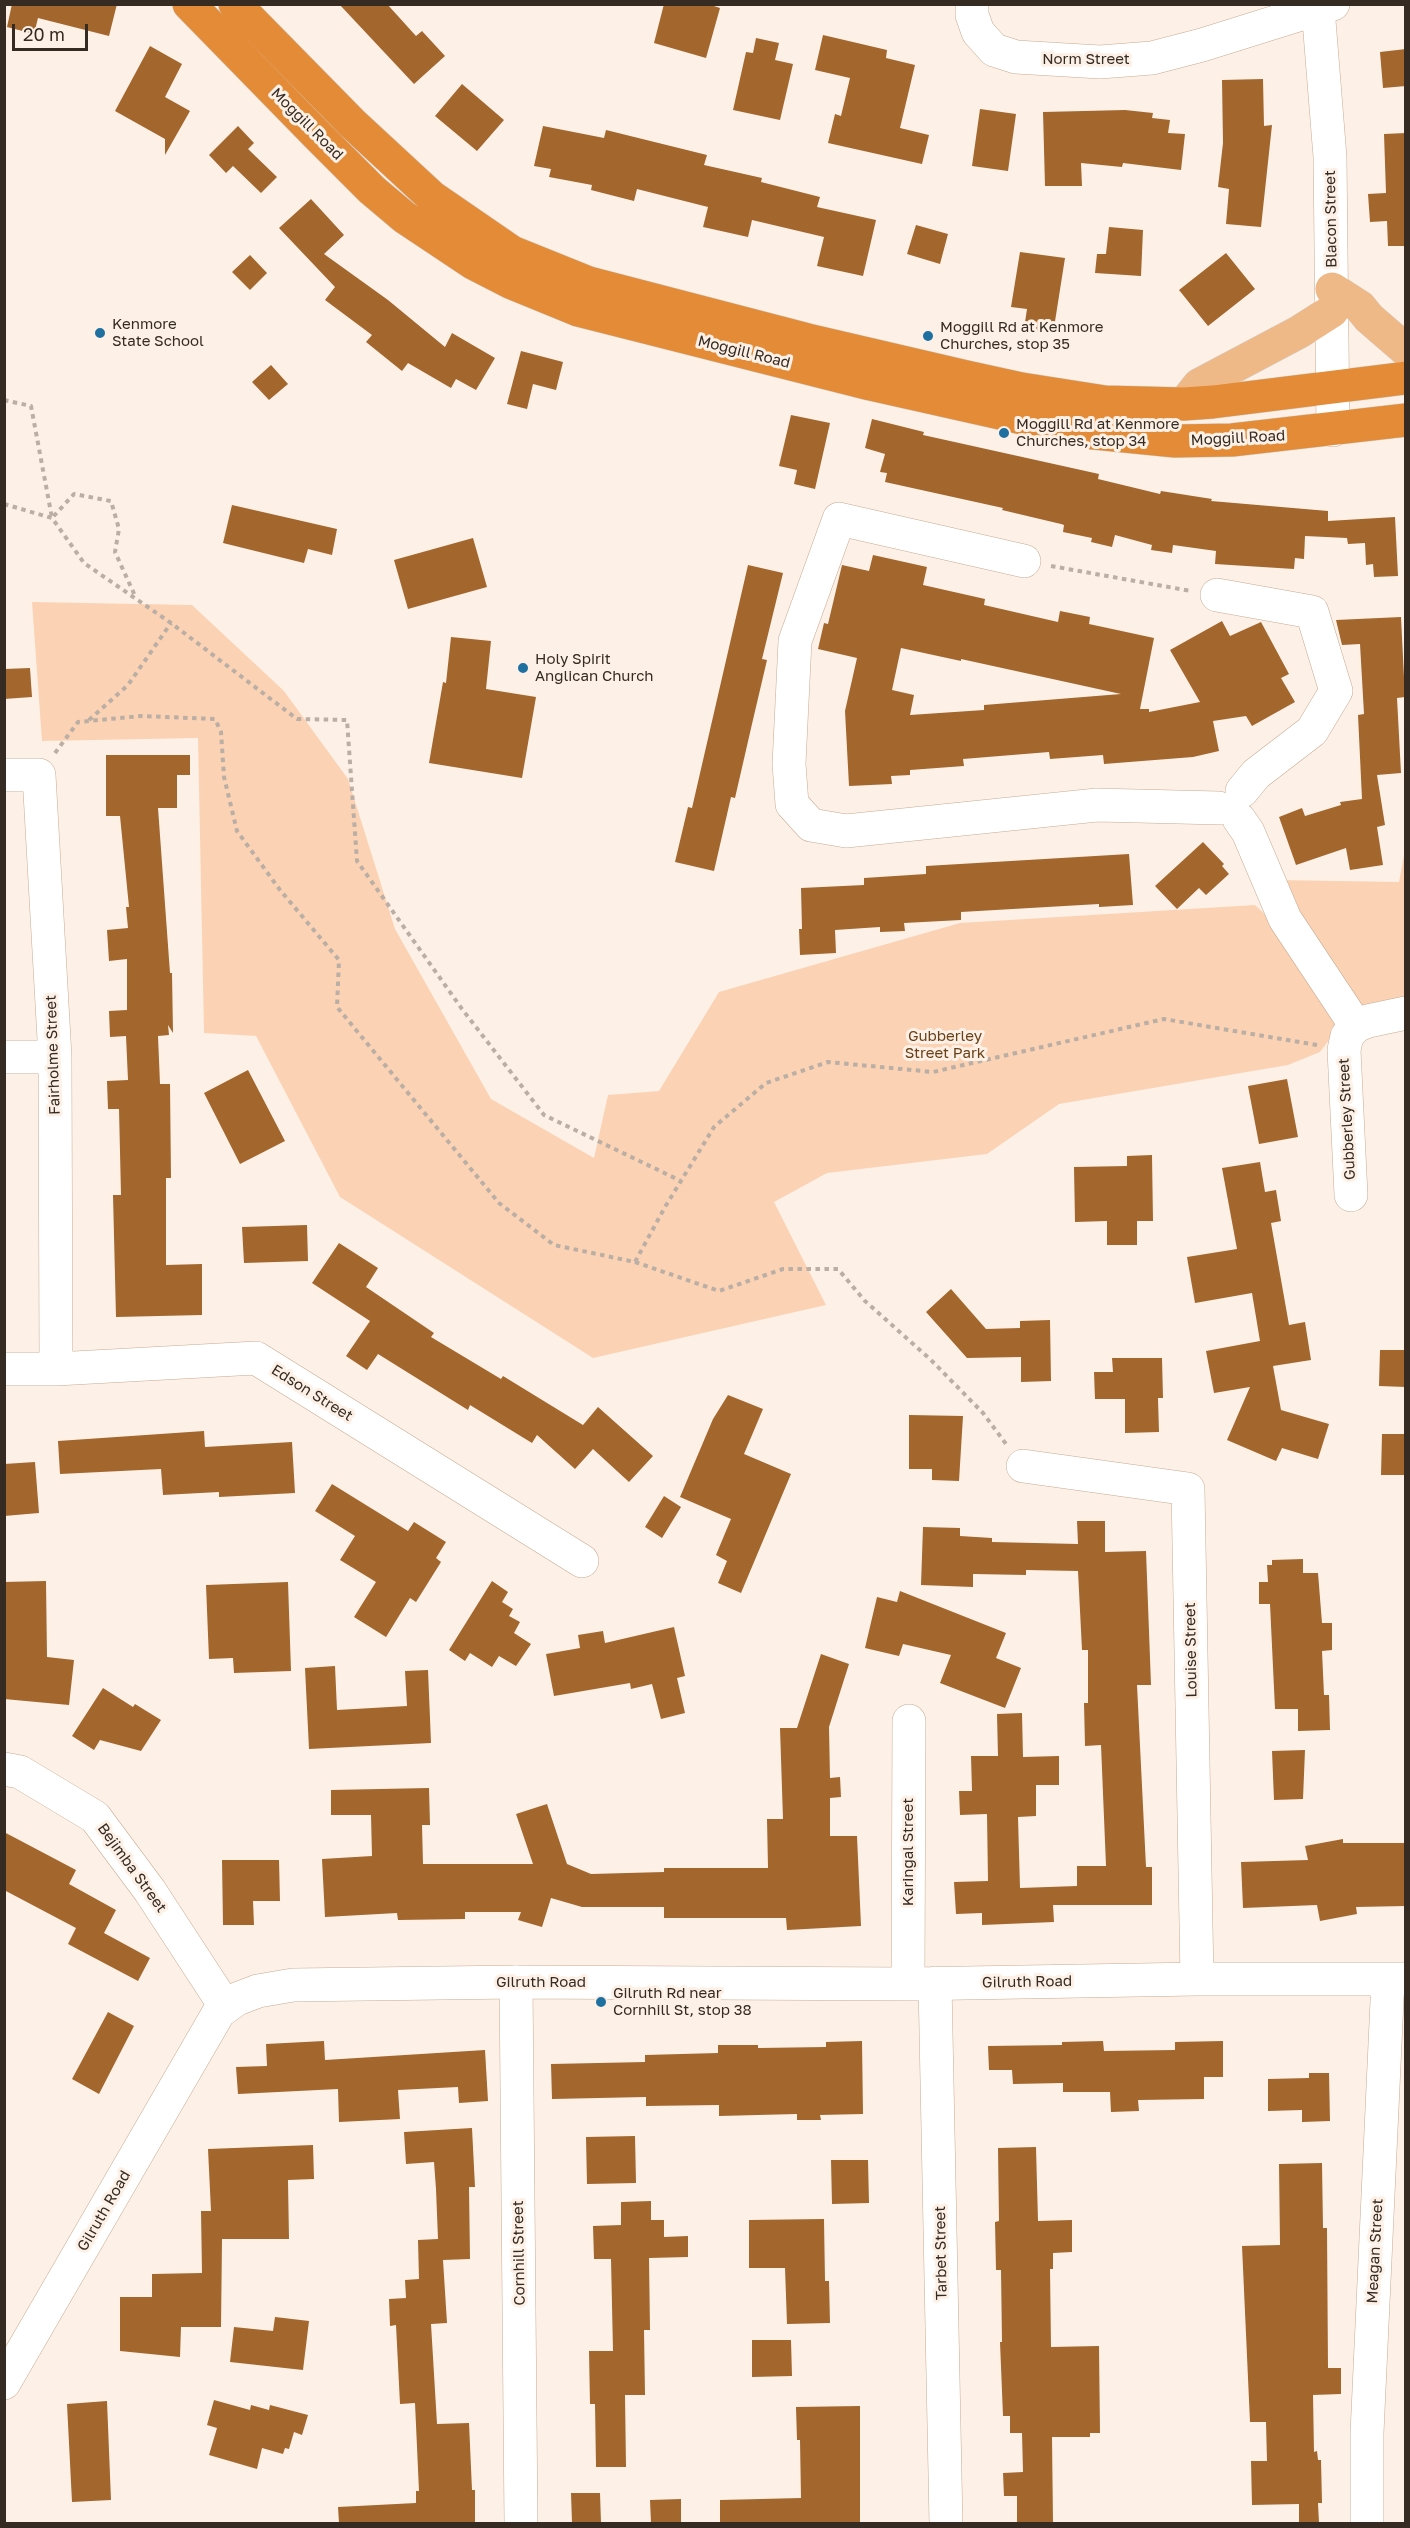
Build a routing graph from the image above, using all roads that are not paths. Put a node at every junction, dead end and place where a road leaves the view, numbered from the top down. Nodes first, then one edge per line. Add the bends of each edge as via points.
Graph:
1 (189, 4) edge
2 (235, 4) edge
3 (972, 4) edge
4 (1325, 6) edge
5 (1332, 300) junction
6 (1398, 335) edge
7 (1406, 378) edge
8 (1332, 388) junction
9 (1184, 404) junction
10 (1406, 420) edge
11 (1333, 430) junction
12 (1024, 561) road end
13 (1218, 595) road end
14 (4, 775) edge
15 (1233, 806) junction
16 (1406, 1013) edge
17 (1350, 1038) junction
18 (4, 1057) edge
19 (55, 1057) junction
20 (1352, 1195) dead end
21 (4, 1369) edge
22 (56, 1369) junction
23 (1023, 1466) road end
24 (582, 1561) dead end
25 (909, 1721) dead end
26 (4, 1770) edge
27 (1197, 1979) junction
28 (1397, 1979) edge
29 (516, 1982) junction
30 (921, 1984) junction
31 (225, 2006) junction
32 (4, 2383) edge
33 (521, 2523) edge
34 (946, 2523) edge
35 (1367, 2523) edge

1 - 11 highway, Moggill Road via 372,190 404,217 473,263 578,310 870,384 1084,432 1175,441
2 - 9 highway, Moggill Road via 352,123 432,197 513,252 553,270 632,296 1022,389 1105,402
3 - 4 street, Norm Street via 978,32 994,50 1016,57 1100,62 1152,58
4 - 5 street, Blacon Street
5 - 6 main road via 1360,307
5 - 8 street, Blacon Street
5 - 9 main road via 1299,332 1199,385
7 - 8 highway, Moggill Road
8 - 9 highway, Moggill Road
8 - 11 street, Blacon Street
10 - 11 highway, Moggill Road
12 - 15 street via 839,519 795,641 789,764 792,804 811,825 846,831 1097,805
13 - 15 street via 1312,612 1336,692 1312,731 1256,774
14 - 19 street, Fairholme Street via 39,775
15 - 17 street via 1285,919
16 - 17 street via 1368,1021
17 - 20 street, Gubberley Street
18 - 19 street
19 - 22 street, Fairholme Street
21 - 22 street, Edson Street
22 - 24 street, Edson Street via 256,1358
23 - 27 street, Louise Street via 1188,1489
25 - 30 street, Karingal Street
26 - 31 street, Bejimba Street via 20,1772 95,1817 150,1891
27 - 28 street, Gilruth Road
27 - 30 street, Gilruth Road
28 - 35 street, Meagan Street via 1367,2433
29 - 30 street, Gilruth Road
29 - 31 street, Gilruth Road via 276,1986
29 - 33 street, Cornhill Street
30 - 34 street, Tarbet Street
31 - 32 street, Gilruth Road

